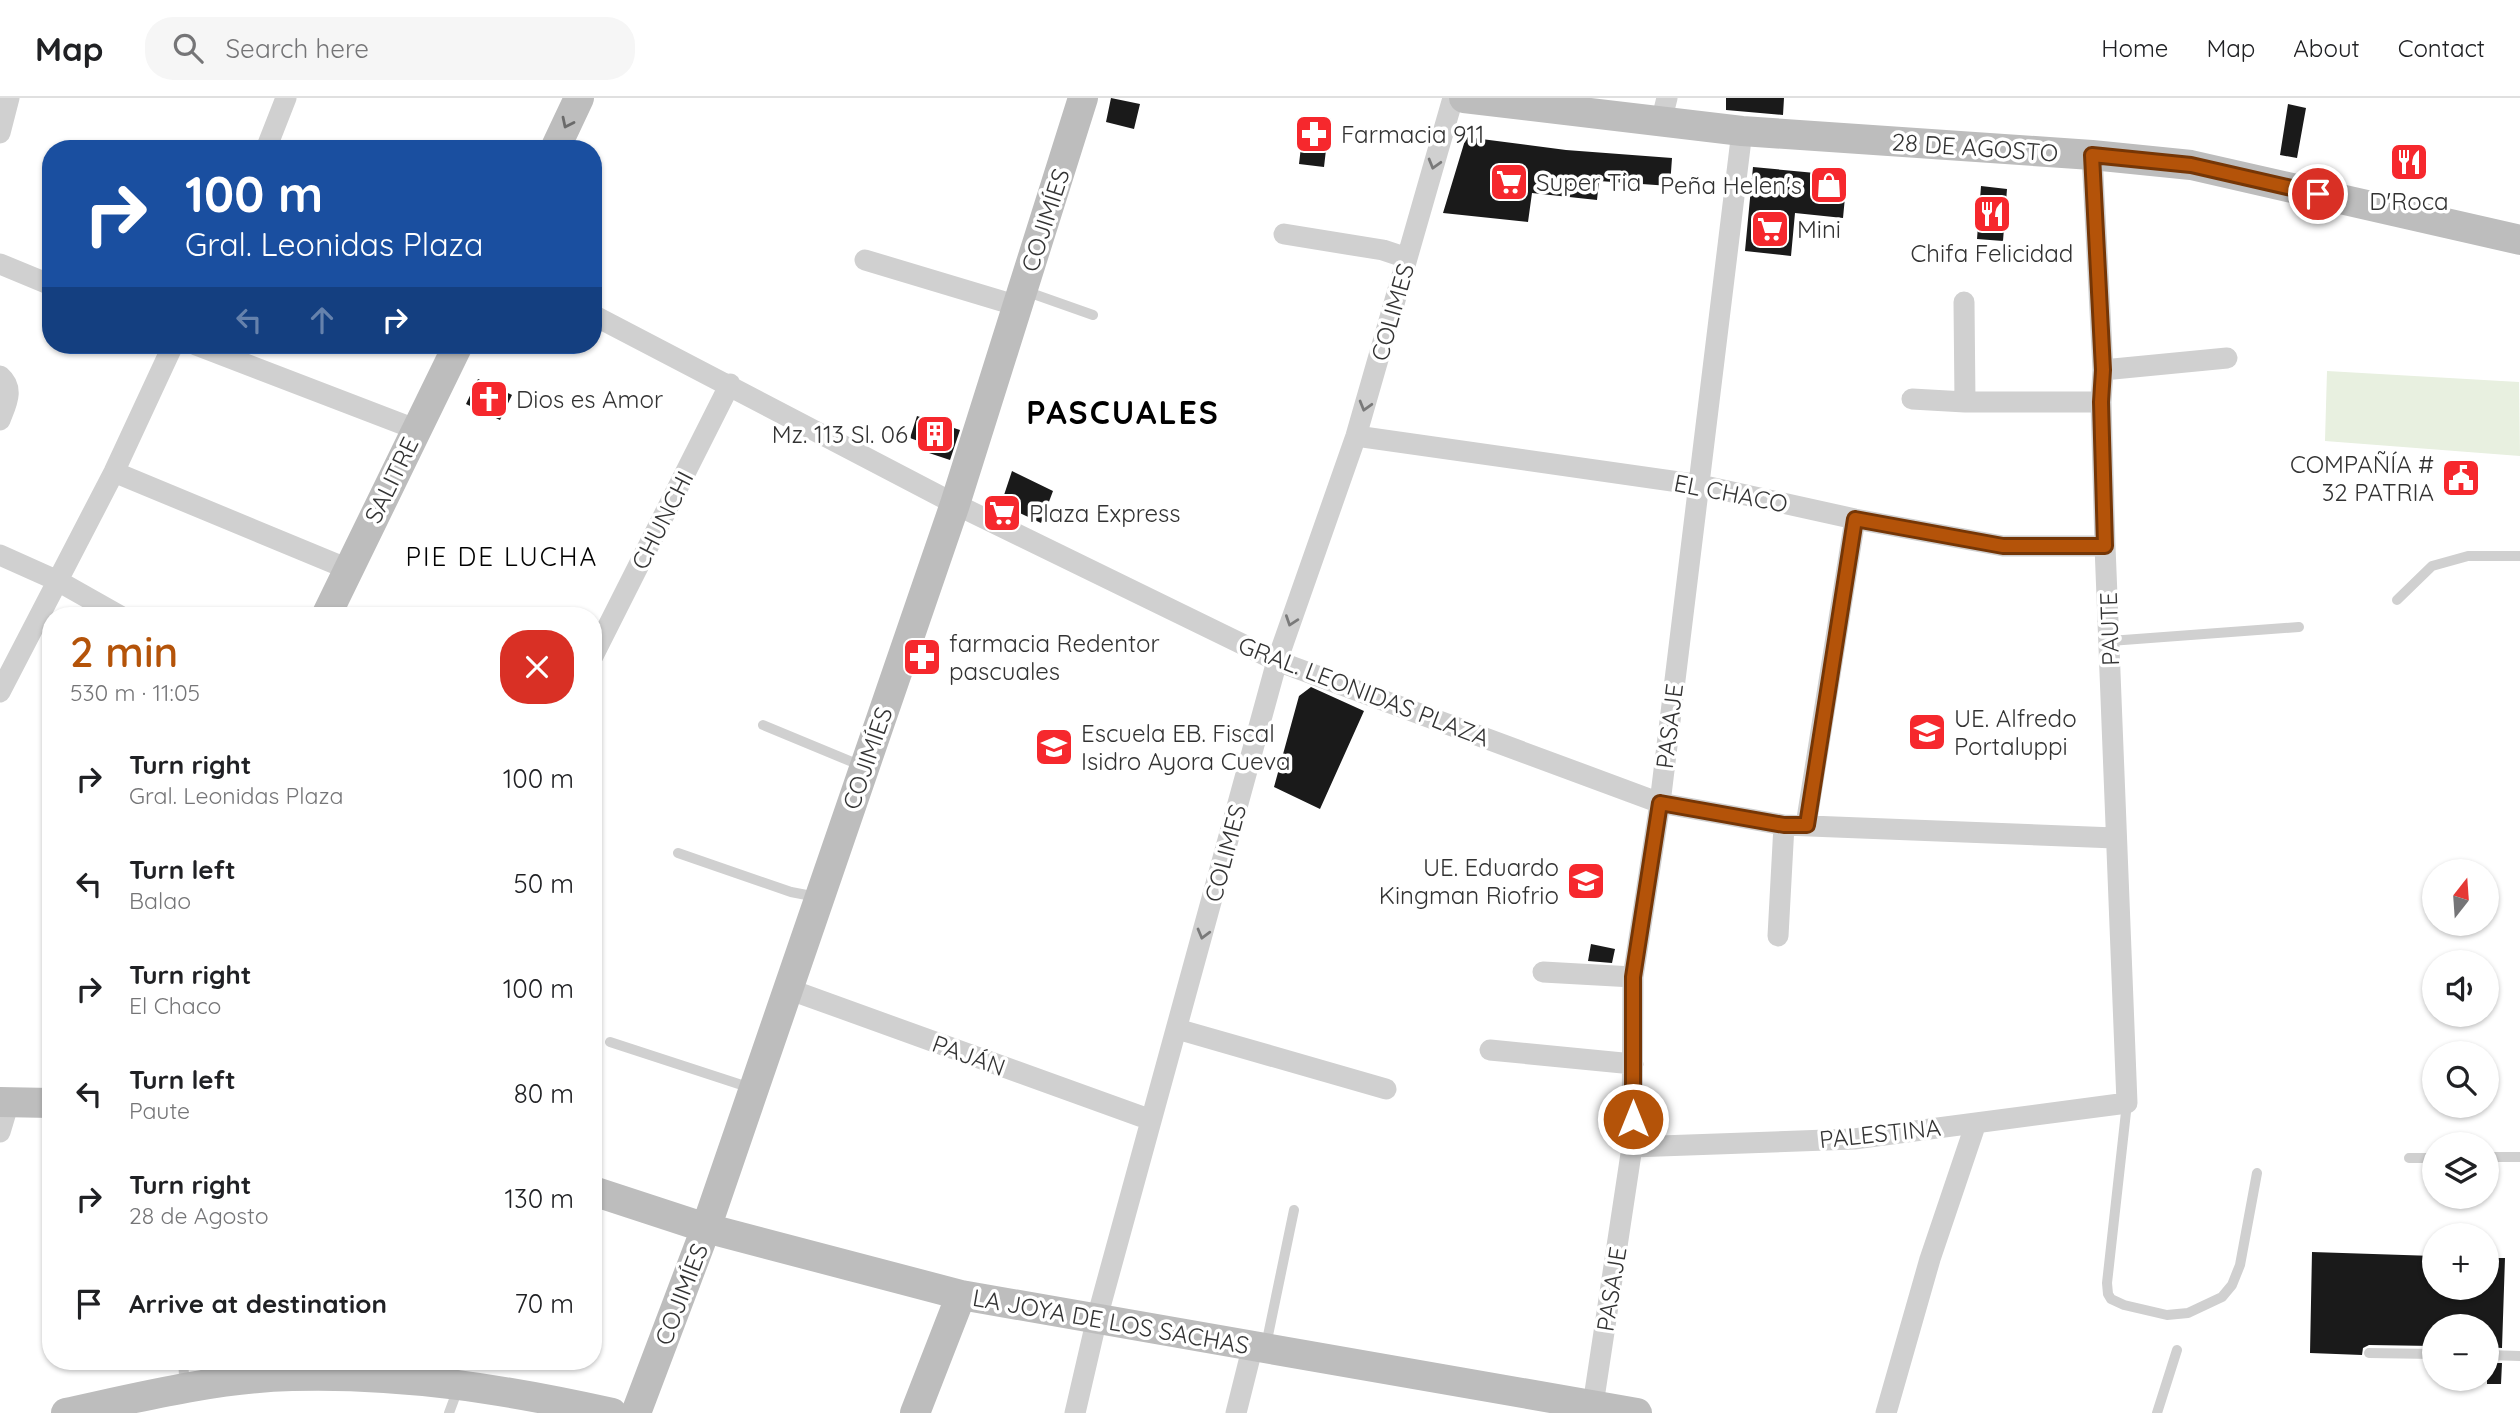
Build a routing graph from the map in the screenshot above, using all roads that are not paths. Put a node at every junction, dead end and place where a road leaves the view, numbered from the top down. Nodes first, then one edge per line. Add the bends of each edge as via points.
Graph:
1 (9, 98) edge
2 (286, 98) edge
3 (579, 98) edge
4 (1083, 98) edge
5 (1453, 98) edge
6 (1464, 98) edge
7 (1664, 110) edge
8 (1742, 131) junction
9 (0, 133) edge
10 (271, 140) edge
11 (559, 140) edge
12 (2092, 155) junction
13 (1284, 234) dead end
14 (2520, 240) edge
15 (1407, 258) junction
16 (865, 260) dead end
17 (0, 264) edge
18 (42, 281) edge
19 (1020, 298) junction
20 (1964, 302) dead end
21 (1093, 314) dead end
22 (602, 320) edge
23 (169, 354) edge
24 (219, 354) edge
25 (453, 354) edge
26 (2227, 358) dead end
27 (2103, 370) junction
28 (0, 376) edge
29 (730, 384) junction
30 (1912, 399) dead end
31 (1965, 402) junction
32 (2101, 402) junction
33 (0, 420) edge
34 (415, 429) junction
35 (1356, 436) junction
36 (114, 472) junction
37 (1700, 485) junction
38 (955, 503) junction
39 (1855, 519) junction
40 (2105, 546) junction
41 (0, 555) edge
42 (2520, 556) edge
43 (348, 569) junction
44 (58, 581) junction
45 (2397, 600) dead end
46 (44, 607) edge
47 (104, 607) edge
48 (330, 607) edge
49 (42, 612) edge
50 (2299, 627) dead end
51 (602, 638) edge
52 (2110, 641) junction
53 (1277, 661) junction
54 (0, 692) edge
55 (763, 725) dead end
56 (864, 767) junction
57 (1660, 803) junction
58 (1784, 825) junction
59 (1807, 825) junction
60 (2115, 838) junction
61 (678, 853) dead end
62 (819, 898) junction
63 (1778, 936) dead end
64 (1543, 972) dead end
65 (1633, 977) junction
66 (788, 989) junction
67 (1177, 1028) junction
68 (610, 1042) dead end
69 (1490, 1050) dead end
70 (1633, 1065) junction
71 (754, 1089) junction
72 (1386, 1090) dead end
73 (4, 1102) edge
74 (42, 1103) edge
75 (2127, 1103) junction
76 (1151, 1120) junction
77 (1976, 1123) junction
78 (0, 1132) edge
79 (1633, 1147) junction
80 (2499, 1157) edge
81 (2520, 1157) edge
82 (2409, 1158) dead end
83 (2422, 1158) edge
84 (2257, 1173) dead end
85 (602, 1194) edge
86 (1294, 1210) dead end
87 (706, 1228) junction
88 (961, 1295) junction
89 (1097, 1318) junction
90 (1259, 1346) junction
91 (2176, 1350) dead end
92 (2370, 1353) dead end
93 (2422, 1354) edge
94 (2499, 1355) edge
95 (2520, 1356) edge
96 (184, 1375) edge
97 (460, 1384) junction
98 (1593, 1405) junction
99 (605, 1412) edge
100 (66, 1413) edge
101 (449, 1413) edge
102 (636, 1413) edge
103 (915, 1413) edge
104 (1075, 1413) edge
105 (1236, 1413) edge
106 (1637, 1413) edge
107 (1886, 1413) edge
108 (2157, 1413) edge

1 - 9 street
2 - 10 street
3 -> 11 street
4 - 19 street, COJIMÍES
5 -> 15 street, COLIMES
6 - 7 street, 28 DE AGOSTO
7 - 8 street, 28 DE AGOSTO
8 - 12 street, 28 DE AGOSTO
8 - 37 street, PASAJE
12 - 14 street, 28 DE AGOSTO via 2191,165
12 - 27 street, PAUTE
13 - 15 street
15 -> 35 street, COLIMES
16 - 19 street
17 - 18 street
19 - 21 lane
19 - 38 street, COJIMÍES
20 - 31 street
22 - 29 street, GRAL. LEONIDAS PLAZA
23 - 36 street
24 - 34 street
25 - 34 street, SALITRE
26 - 27 street
27 - 32 street, PAUTE
28 - 33 street via 10,394
29 - 38 street, GRAL. LEONIDAS PLAZA
29 - 51 street, CHUNCHI
30 - 31 street
31 - 32 street
32 - 40 street, PAUTE
34 - 43 street, SALITRE
35 - 37 street, EL CHACO
35 -> 53 street, COLIMES
36 - 43 street
36 - 44 street
37 - 39 street, EL CHACO
37 - 57 street, PASAJE
38 - 53 street, GRAL. LEONIDAS PLAZA
38 - 56 street, COJIMÍES
39 - 40 street, EL CHACO via 2003,546
39 - 59 street
40 - 52 street, PAUTE
41 - 44 street
42 - 45 lane via 2468,556 2432,566
43 - 48 street, SALITRE
44 - 46 street
44 - 47 street
49 - 54 street
50 - 52 lane
52 - 60 street, PAUTE
53 - 57 street, GRAL. LEONIDAS PLAZA
53 -> 67 street, COLIMES
55 - 56 lane
56 - 62 street, COJIMÍES
57 - 58 street, GRAL. LEONIDAS PLAZA
57 - 65 street, PASAJE
58 - 59 street, GRAL. LEONIDAS PLAZA
58 - 63 street
59 - 60 street, GRAL. LEONIDAS PLAZA
60 - 75 street, PAUTE
61 - 62 lane
62 - 66 street, COJIMÍES
64 - 65 street
65 - 70 street, PASAJE
66 - 71 street, COJIMÍES
66 - 76 street, PAJÁN
67 - 72 street
67 - 76 street, COLIMES
68 - 71 lane
69 - 70 street
70 - 79 street, PASAJE
71 - 87 street, COJIMÍES
73 - 74 street
73 - 78 street
75 - 77 street, PALESTINA
75 - 84 lane via 2107,1283 2111,1299 2167,1315 2188,1313 2222,1297 2240,1265
76 - 89 street, COLIMES
77 - 79 street, PALESTINA via 1854,1139
77 - 107 street via 1930,1259
79 - 98 street, PASAJE
80 - 81 lane
82 - 83 lane
85 - 87 street, LA JOYA DE LOS SACHAS
86 - 90 lane
87 - 88 street, LA JOYA DE LOS SACHAS
87 - 102 street, COJIMÍES
88 - 89 street, LA JOYA DE LOS SACHAS
88 - 103 street
89 - 90 street, LA JOYA DE LOS SACHAS
89 - 104 street, COLIMES
90 - 98 street, LA JOYA DE LOS SACHAS
90 - 105 street
91 - 108 lane
92 - 93 lane
94 - 95 lane
96 - 97 street via 398,1377
96 - 100 street
97 - 99 street via 515,1399
97 - 101 lane
98 - 106 street, LA JOYA DE LOS SACHAS

